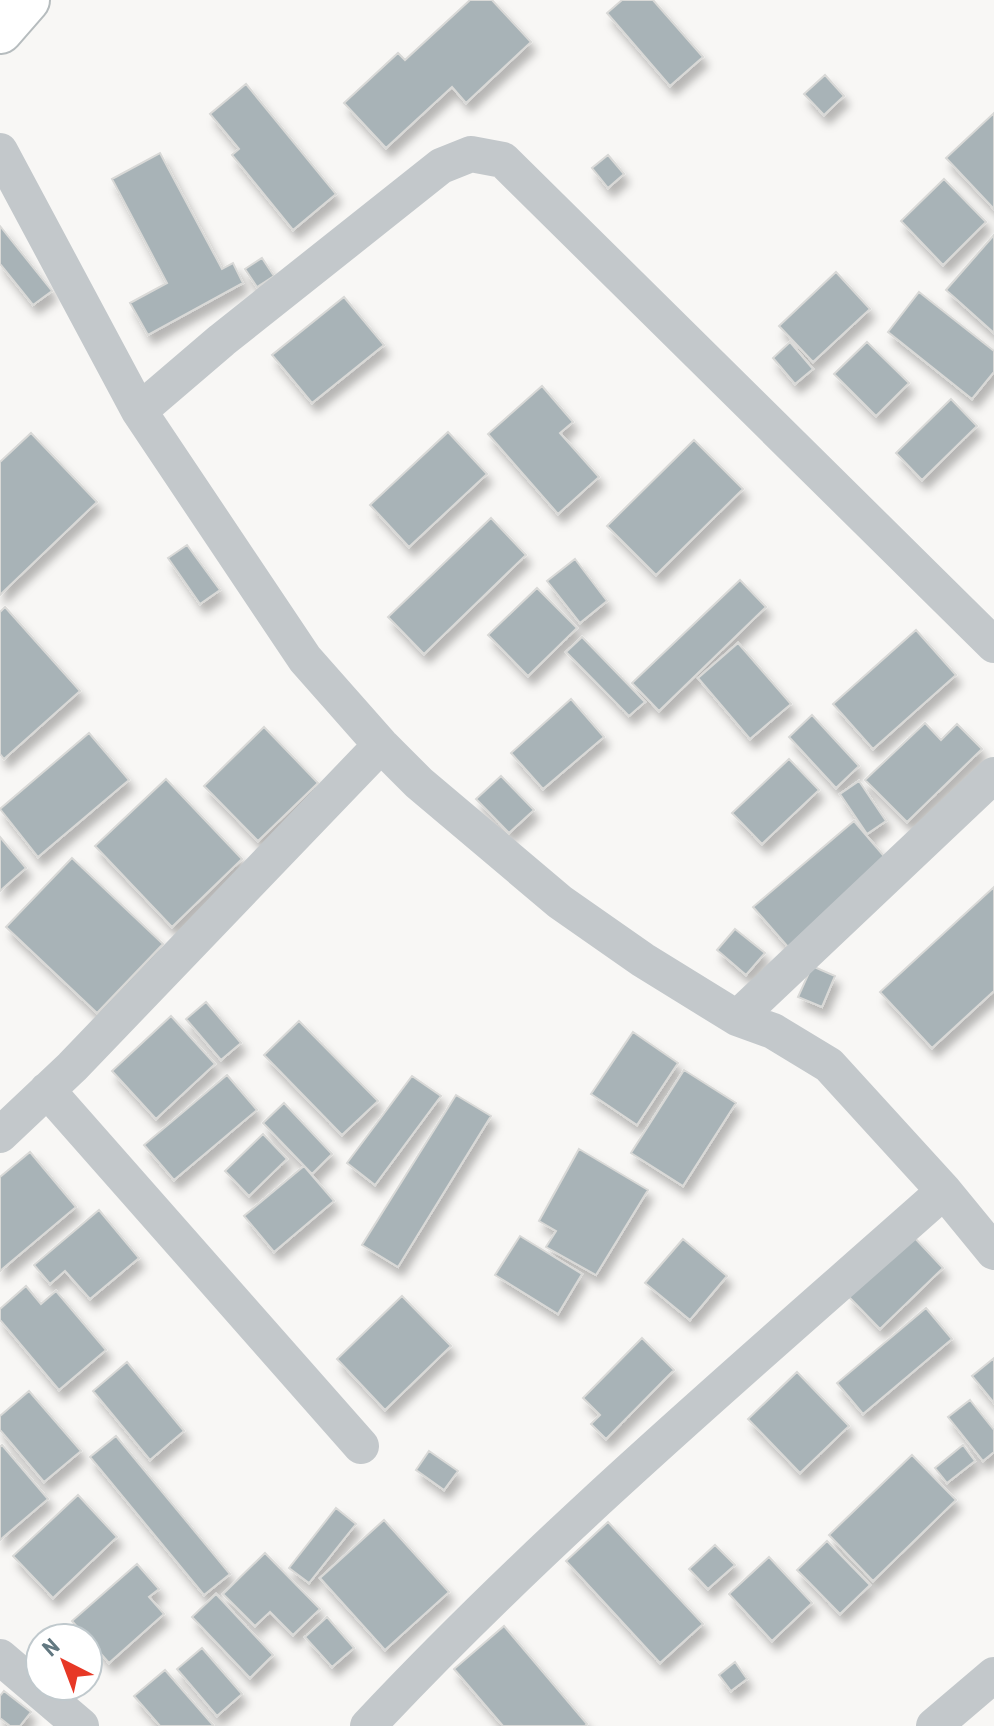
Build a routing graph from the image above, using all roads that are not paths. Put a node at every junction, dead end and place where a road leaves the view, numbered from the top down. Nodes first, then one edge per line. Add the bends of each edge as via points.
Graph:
1 (27, 0) edge
2 (0, 31) edge
3 (0, 151) edge
4 (139, 411) junction
5 (994, 645) edge
6 (381, 745) junction
7 (994, 775) edge
8 (737, 1018) junction
9 (47, 1090) junction
10 (0, 1135) edge
11 (944, 1191) junction
12 (994, 1252) edge
13 (361, 1446) dead end
14 (3, 1666) edge
15 (994, 1675) edge
16 (81, 1726) edge
17 (368, 1726) edge
18 (934, 1726) edge

1 - 2 main road
3 - 4 street
4 - 5 street via 441,166 471,154 503,160
4 - 6 street via 305,659
6 - 8 street via 560,902
6 - 9 street
7 - 8 street
8 - 11 street via 773,1031 829,1065
9 - 10 street
9 - 13 street
11 - 12 street
11 - 17 street via 601,1496
14 - 16 street
15 - 18 street

